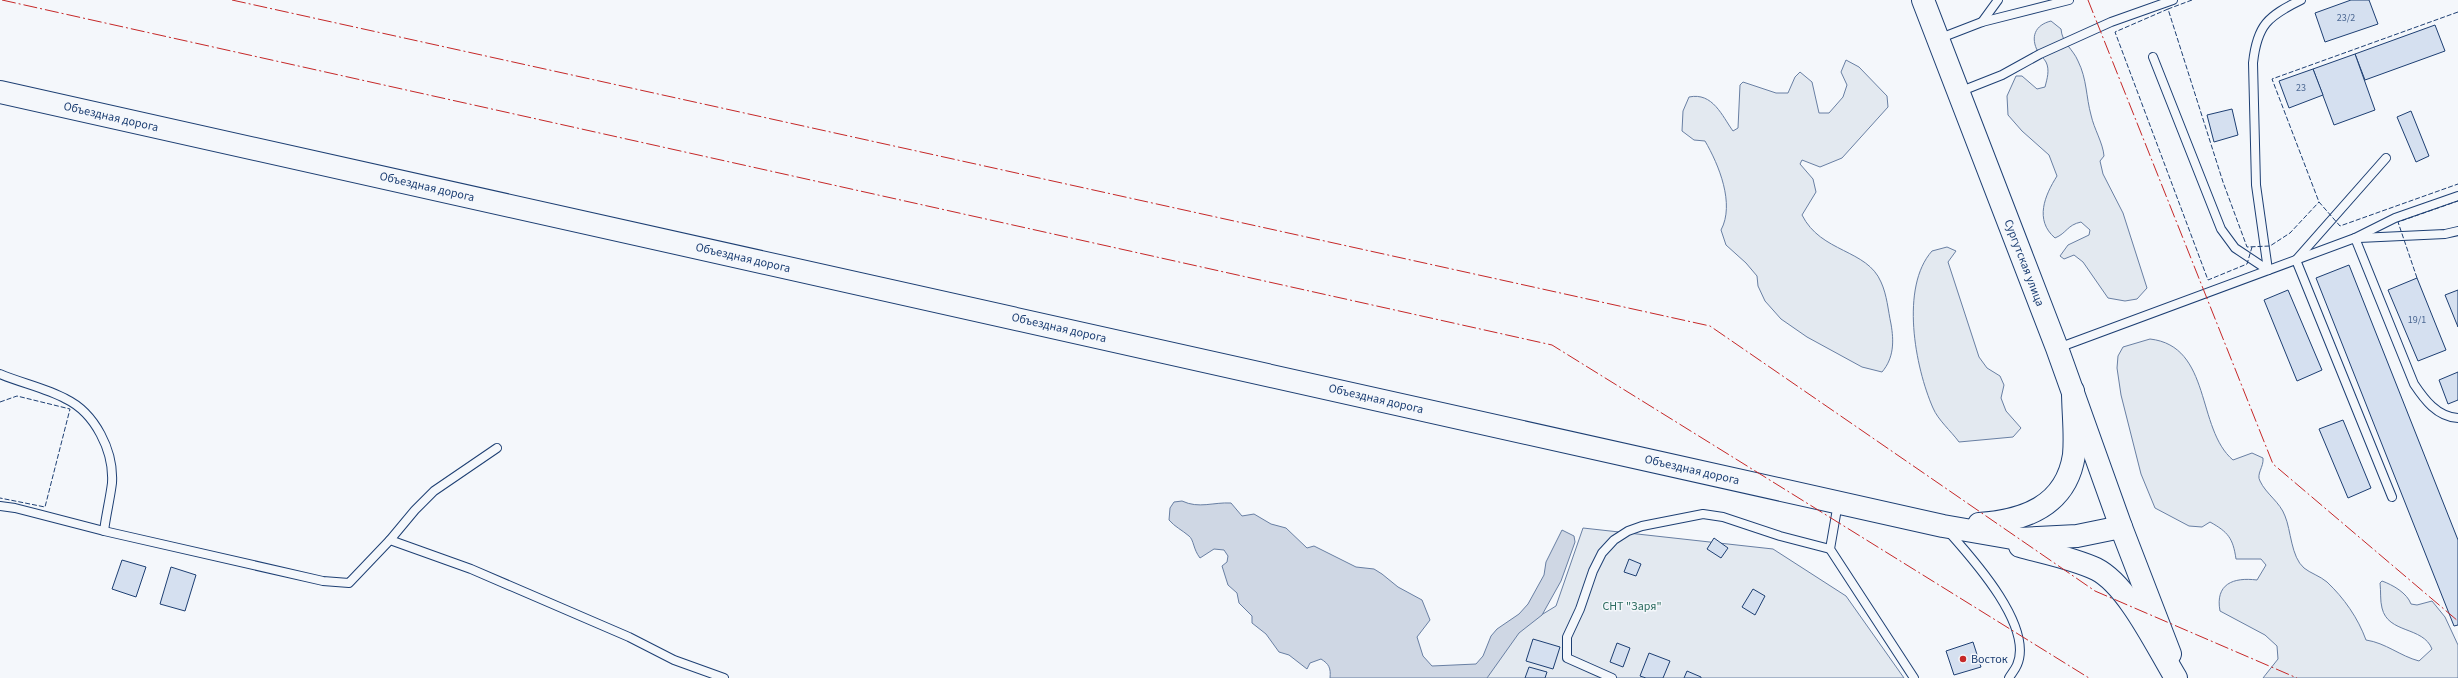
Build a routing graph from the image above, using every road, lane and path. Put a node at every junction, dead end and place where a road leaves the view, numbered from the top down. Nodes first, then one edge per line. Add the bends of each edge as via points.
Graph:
1 (1923, 0) edge
2 (1998, 0) edge
3 (2069, 0) edge
4 (2173, 0) edge
5 (2301, 0) edge
6 (1982, 22) junction
7 (1938, 39) junction
8 (2153, 57) dead end
9 (0, 92) edge
10 (1959, 92) junction
11 (2386, 158) dead end
12 (2458, 196) edge
13 (2458, 231) edge
14 (2355, 238) junction
15 (2296, 260) junction
16 (2268, 270) junction
17 (2057, 348) junction
18 (0, 374) edge
19 (2073, 391) junction
20 (2458, 418) edge
21 (497, 448) dead end
22 (2392, 497) dead end
23 (1838, 502) junction
24 (0, 506) edge
25 (1943, 526) junction
26 (2121, 527) junction
27 (104, 531) junction
28 (390, 540) junction
29 (1830, 549) junction
30 (1594, 674) edge
31 (724, 678) edge
32 (1612, 678) edge
33 (1914, 678) edge
34 (2009, 678) edge
35 (2178, 678) edge

1 - 7 main road, Сургутская улица
2 - 6 lane
3 - 6 lane
4 - 10 lane via 2111,22 2040,54 2002,75
5 - 16 lane via 2270,17 2263,25 2254,48 2256,185
6 - 7 lane
7 - 10 main road, Сургутская улица
8 - 16 lane via 2221,229 2235,248
9 - 23 main road, Объездная дорога
10 - 17 main road, Сургутская улица
11 - 15 lane
12 - 14 lane via 2395,218
13 - 14 lane via 2445,234
14 - 15 lane
14 - 20 lane via 2414,384 2423,399 2439,412
15 - 16 lane
15 - 22 lane
16 - 17 lane
17 - 19 main road, Сургутская улица
18 - 27 lane via 66,398 84,411 97,427 107,450 112,482
19 - 25 main road via 2074,456 2066,478 2054,496 2039,510 2023,518 2006,522
19 - 26 main road, Сургутская улица
21 - 28 lane via 434,491
23 - 25 main road, Объездная дорога
23 - 29 lane
24 - 27 lane
25 - 26 main road, Объездная дорога via 2018,539 2049,539
25 - 34 lane via 1980,567 1999,594 2012,621 2019,646 2018,664
25 - 35 main road via 2076,561 2097,570 2114,581 2127,598
26 - 35 main road, Сургутская улица
27 - 28 lane via 323,581 349,584
28 - 31 lane via 471,569 629,637 674,660
29 - 30 lane via 1723,517 1703,514 1628,531 1614,540 1602,553 1567,637 1567,658
29 - 33 lane
30 - 32 lane

